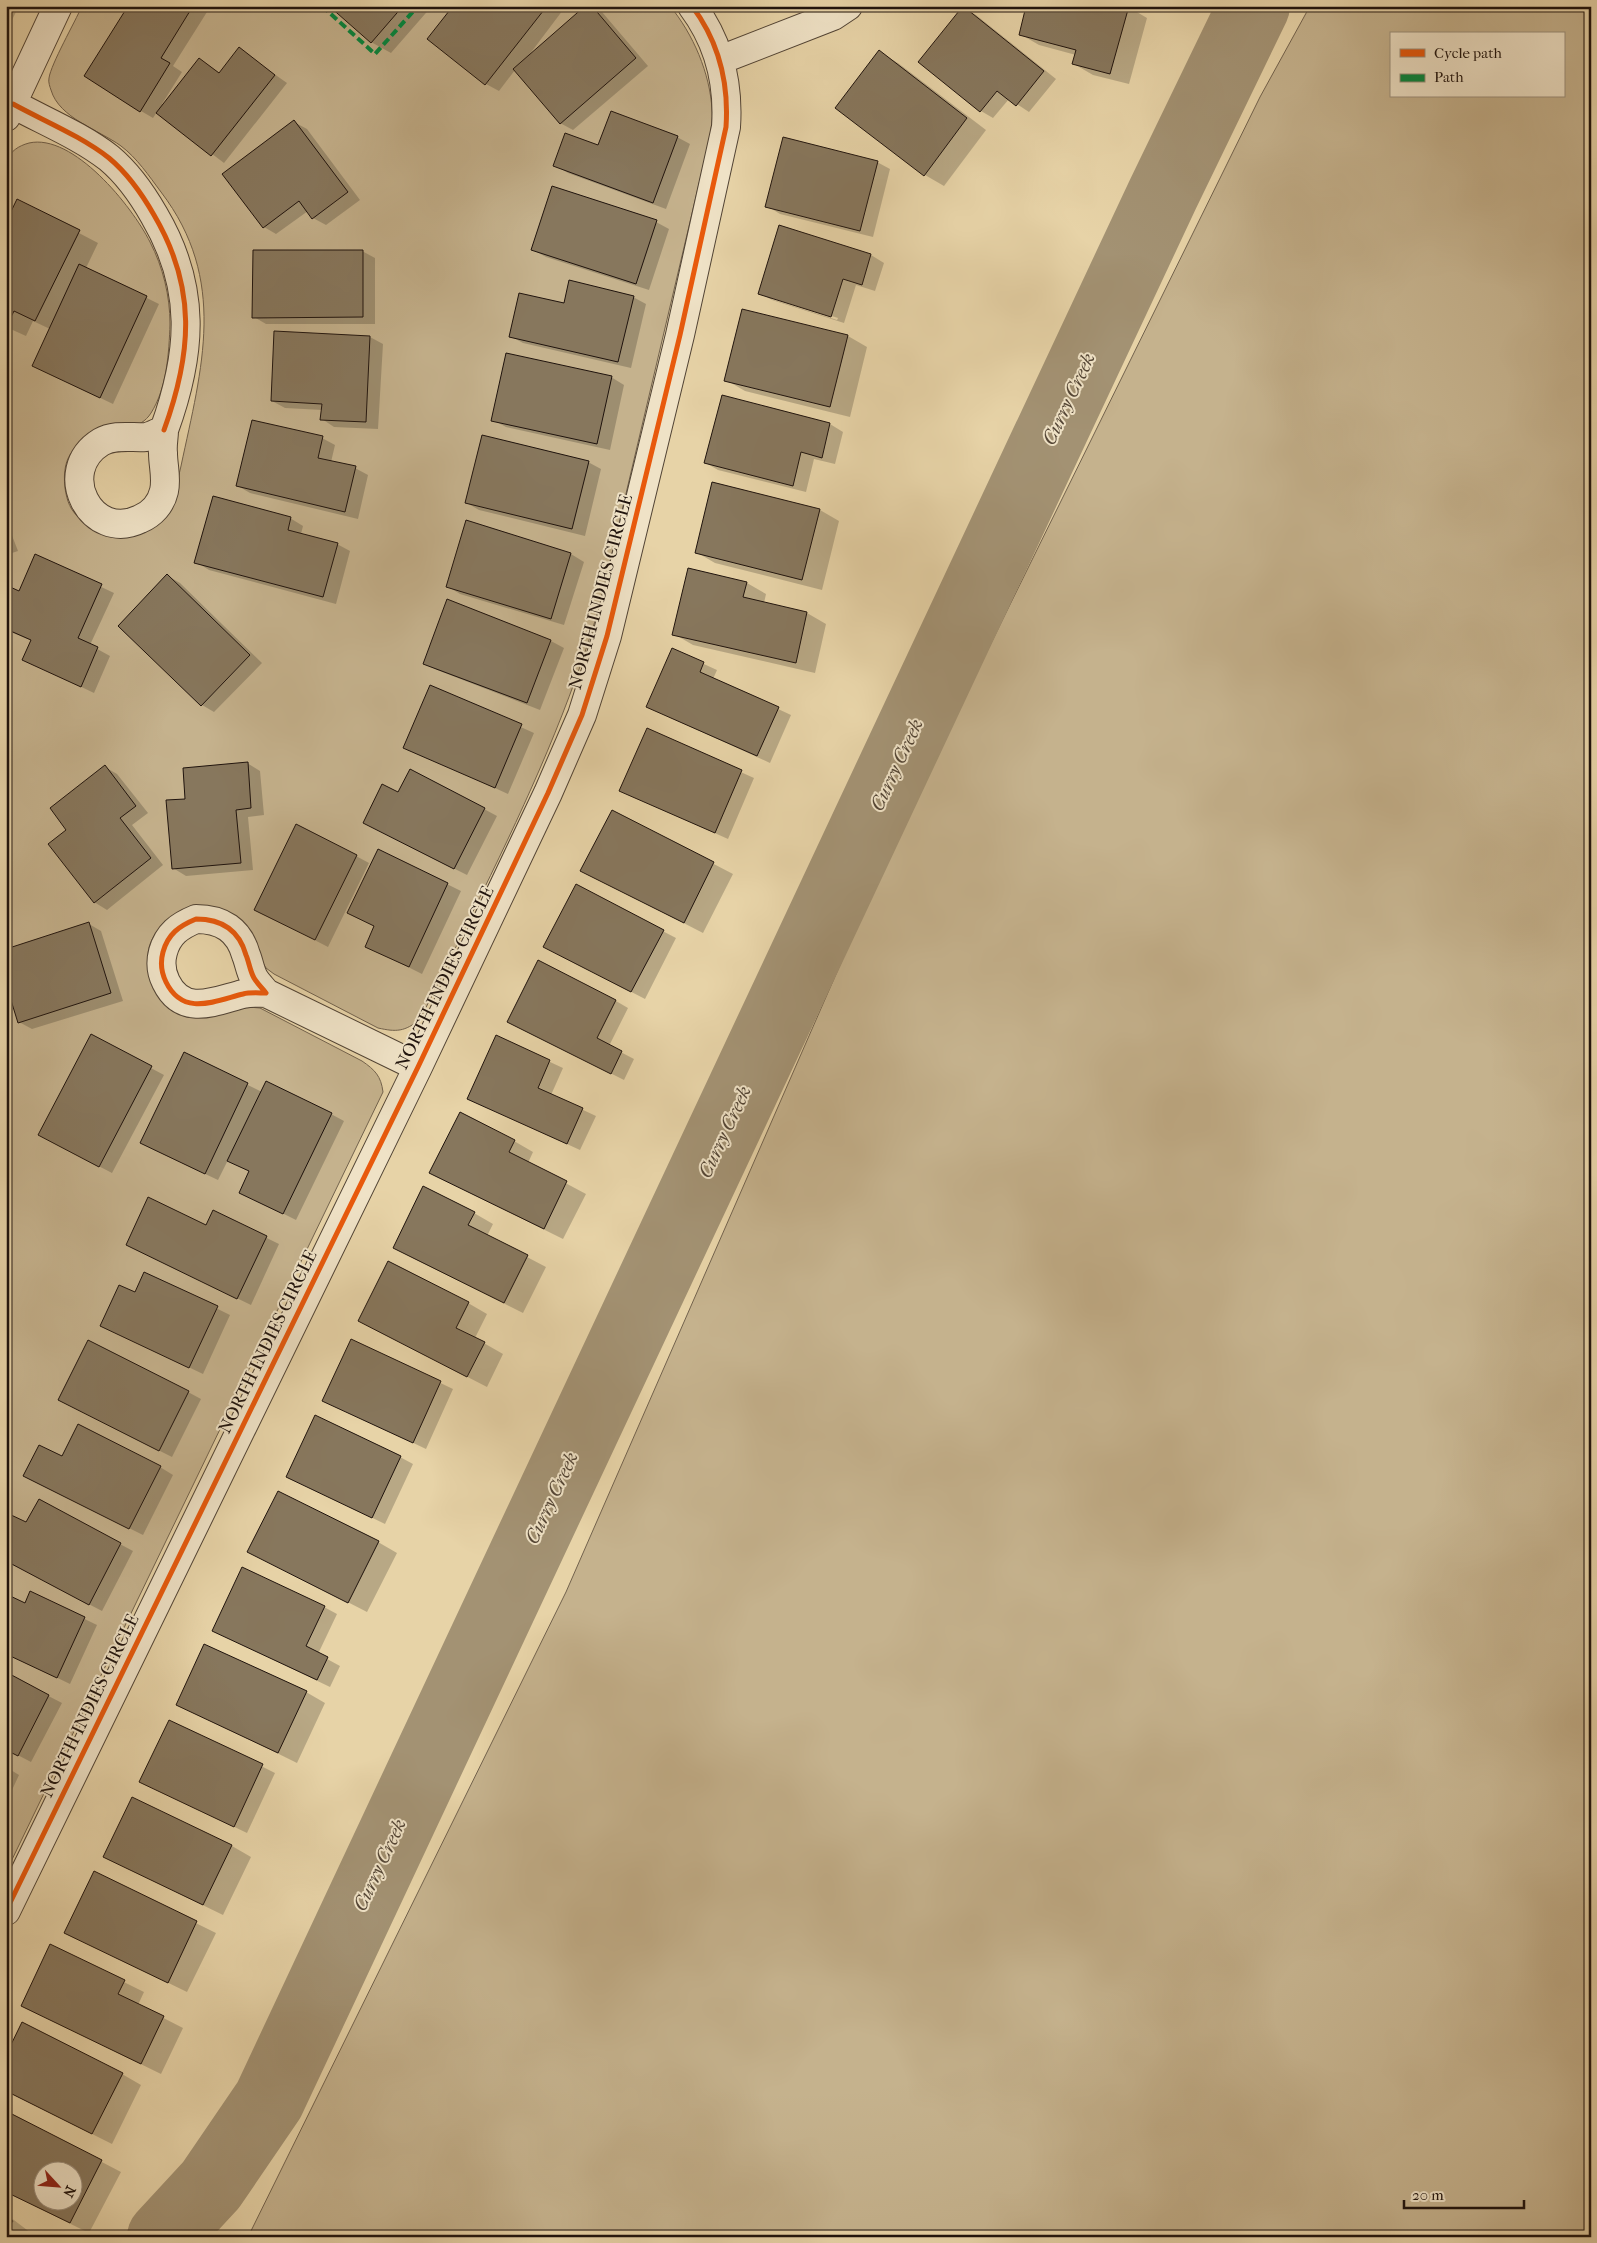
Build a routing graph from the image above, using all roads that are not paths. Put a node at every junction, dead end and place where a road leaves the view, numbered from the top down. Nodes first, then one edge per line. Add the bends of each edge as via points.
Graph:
1 (58, 6) edge
2 (692, 6) edge
3 (848, 6) edge
4 (720, 60) junction
5 (9, 110) edge
6 (164, 430) dead end
7 (266, 993) dead end
8 (418, 1067) junction
9 (6, 1911) edge

1 - 5 street
2 - 4 street, NORTH INDIES CIRCLE
3 - 4 street via 833,16
4 - 8 street, NORTH INDIES CIRCLE via 728,104 726,127 680,335 607,636 582,715 548,793
5 - 6 street via 108,158 148,205 172,250 185,294 186,343 179,385
7 - 8 street
8 - 9 street, NORTH INDIES CIRCLE

